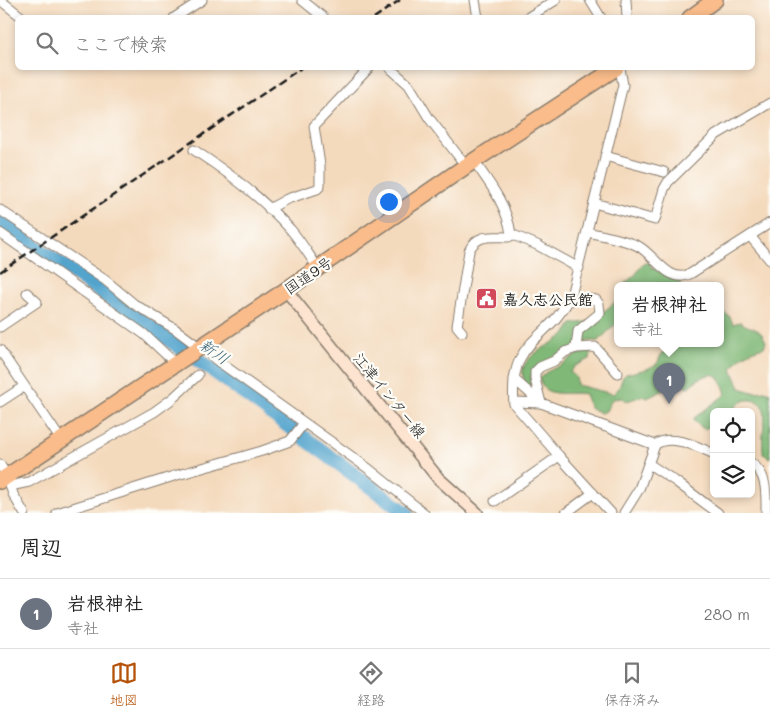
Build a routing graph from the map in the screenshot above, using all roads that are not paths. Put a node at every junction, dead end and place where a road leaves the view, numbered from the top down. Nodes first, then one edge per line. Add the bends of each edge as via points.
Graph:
1 (0, 0) edge
2 (202, 0) edge
3 (302, 0) edge
4 (475, 0) edge
5 (556, 0) edge
6 (590, 0) edge
7 (626, 0) edge
8 (715, 0) edge
9 (19, 15) edge
10 (179, 15) edge
11 (320, 15) edge
12 (478, 15) edge
13 (532, 15) edge
14 (599, 15) edge
15 (627, 15) edge
16 (694, 15) edge
17 (367, 70) edge
18 (392, 70) edge
19 (615, 70) edge
20 (619, 70) edge
21 (770, 103) edge
22 (194, 150) dead end
23 (605, 156) junction
24 (470, 164) junction
25 (664, 172) dead end
26 (594, 203) junction
27 (269, 209) junction
28 (0, 210) edge
29 (770, 224) edge
30 (588, 232) junction
31 (0, 233) edge
32 (511, 234) junction
33 (750, 236) junction
34 (770, 260) edge
35 (318, 268) junction
36 (578, 268) junction
37 (286, 290) junction
38 (27, 293) dead end
39 (569, 301) junction
40 (0, 326) edge
41 (462, 332) dead end
42 (199, 347) junction
43 (576, 348) junction
44 (0, 350) edge
45 (177, 362) junction
46 (618, 374) dead end
47 (198, 375) dead end
48 (514, 379) junction
49 (24, 387) junction
50 (0, 402) edge
51 (514, 402) junction
52 (541, 403) junction
53 (303, 424) junction
54 (61, 440) junction
55 (655, 445) junction
56 (712, 453) edge
57 (558, 456) junction
58 (649, 464) junction
59 (755, 466) edge
60 (4, 477) edge
61 (593, 493) junction
62 (495, 501) dead end
63 (24, 513) edge
64 (57, 513) edge
65 (424, 513) edge
66 (477, 513) edge
67 (566, 513) edge
68 (611, 513) edge
69 (624, 513) edge
70 (718, 513) edge
71 (766, 513) edge

1 - 9 street
2 - 10 street
3 - 11 street
4 - 12 street
5 - 13 street
6 - 14 street
7 - 15 street
8 - 16 highway
17 - 27 street via 314,126 320,164 319,187
18 - 24 street via 409,85 429,118
19 - 24 highway, 国道9号
20 - 23 street via 623,85
21 - 26 street via 716,136 664,186 655,220
22 - 27 street via 216,164
23 - 25 street
23 - 26 street
24 - 32 street via 501,201
24 - 35 highway, 国道9号
26 - 30 street
27 - 35 street via 291,230
28 - 42 street
29 - 33 street
30 - 33 street via 638,246 670,273 683,277
30 - 36 street
31 - 45 street via 144,334
32 - 36 street
32 - 41 street via 509,238 483,237 471,246 456,326
33 - 34 street
35 - 37 highway, 国道9号
36 - 39 street
37 - 42 highway, 国道9号
37 - 66 main road, 江津インター線 via 432,472
38 - 40 street via 37,302
39 - 43 street via 596,300 600,307 600,312 578,330
39 - 48 street via 524,350
42 - 45 highway, 国道9号
42 - 53 street
43 - 46 street via 595,347
43 - 52 street via 535,372
44 - 49 street
45 - 54 highway, 国道9号
47 - 60 street via 154,412 30,482
48 - 51 street
48 - 52 street
49 - 50 street
49 - 54 street
51 - 52 street
51 - 57 street
52 - 55 street
53 - 64 street via 292,439 262,452
53 - 65 street via 369,469
54 - 60 highway, 国道9号
55 - 56 street via 662,441 694,444
55 - 58 street
57 - 61 street
57 - 62 street
58 - 69 street
58 - 70 street
59 - 71 street via 763,476
60 - 63 street
61 - 67 street
61 - 68 street

